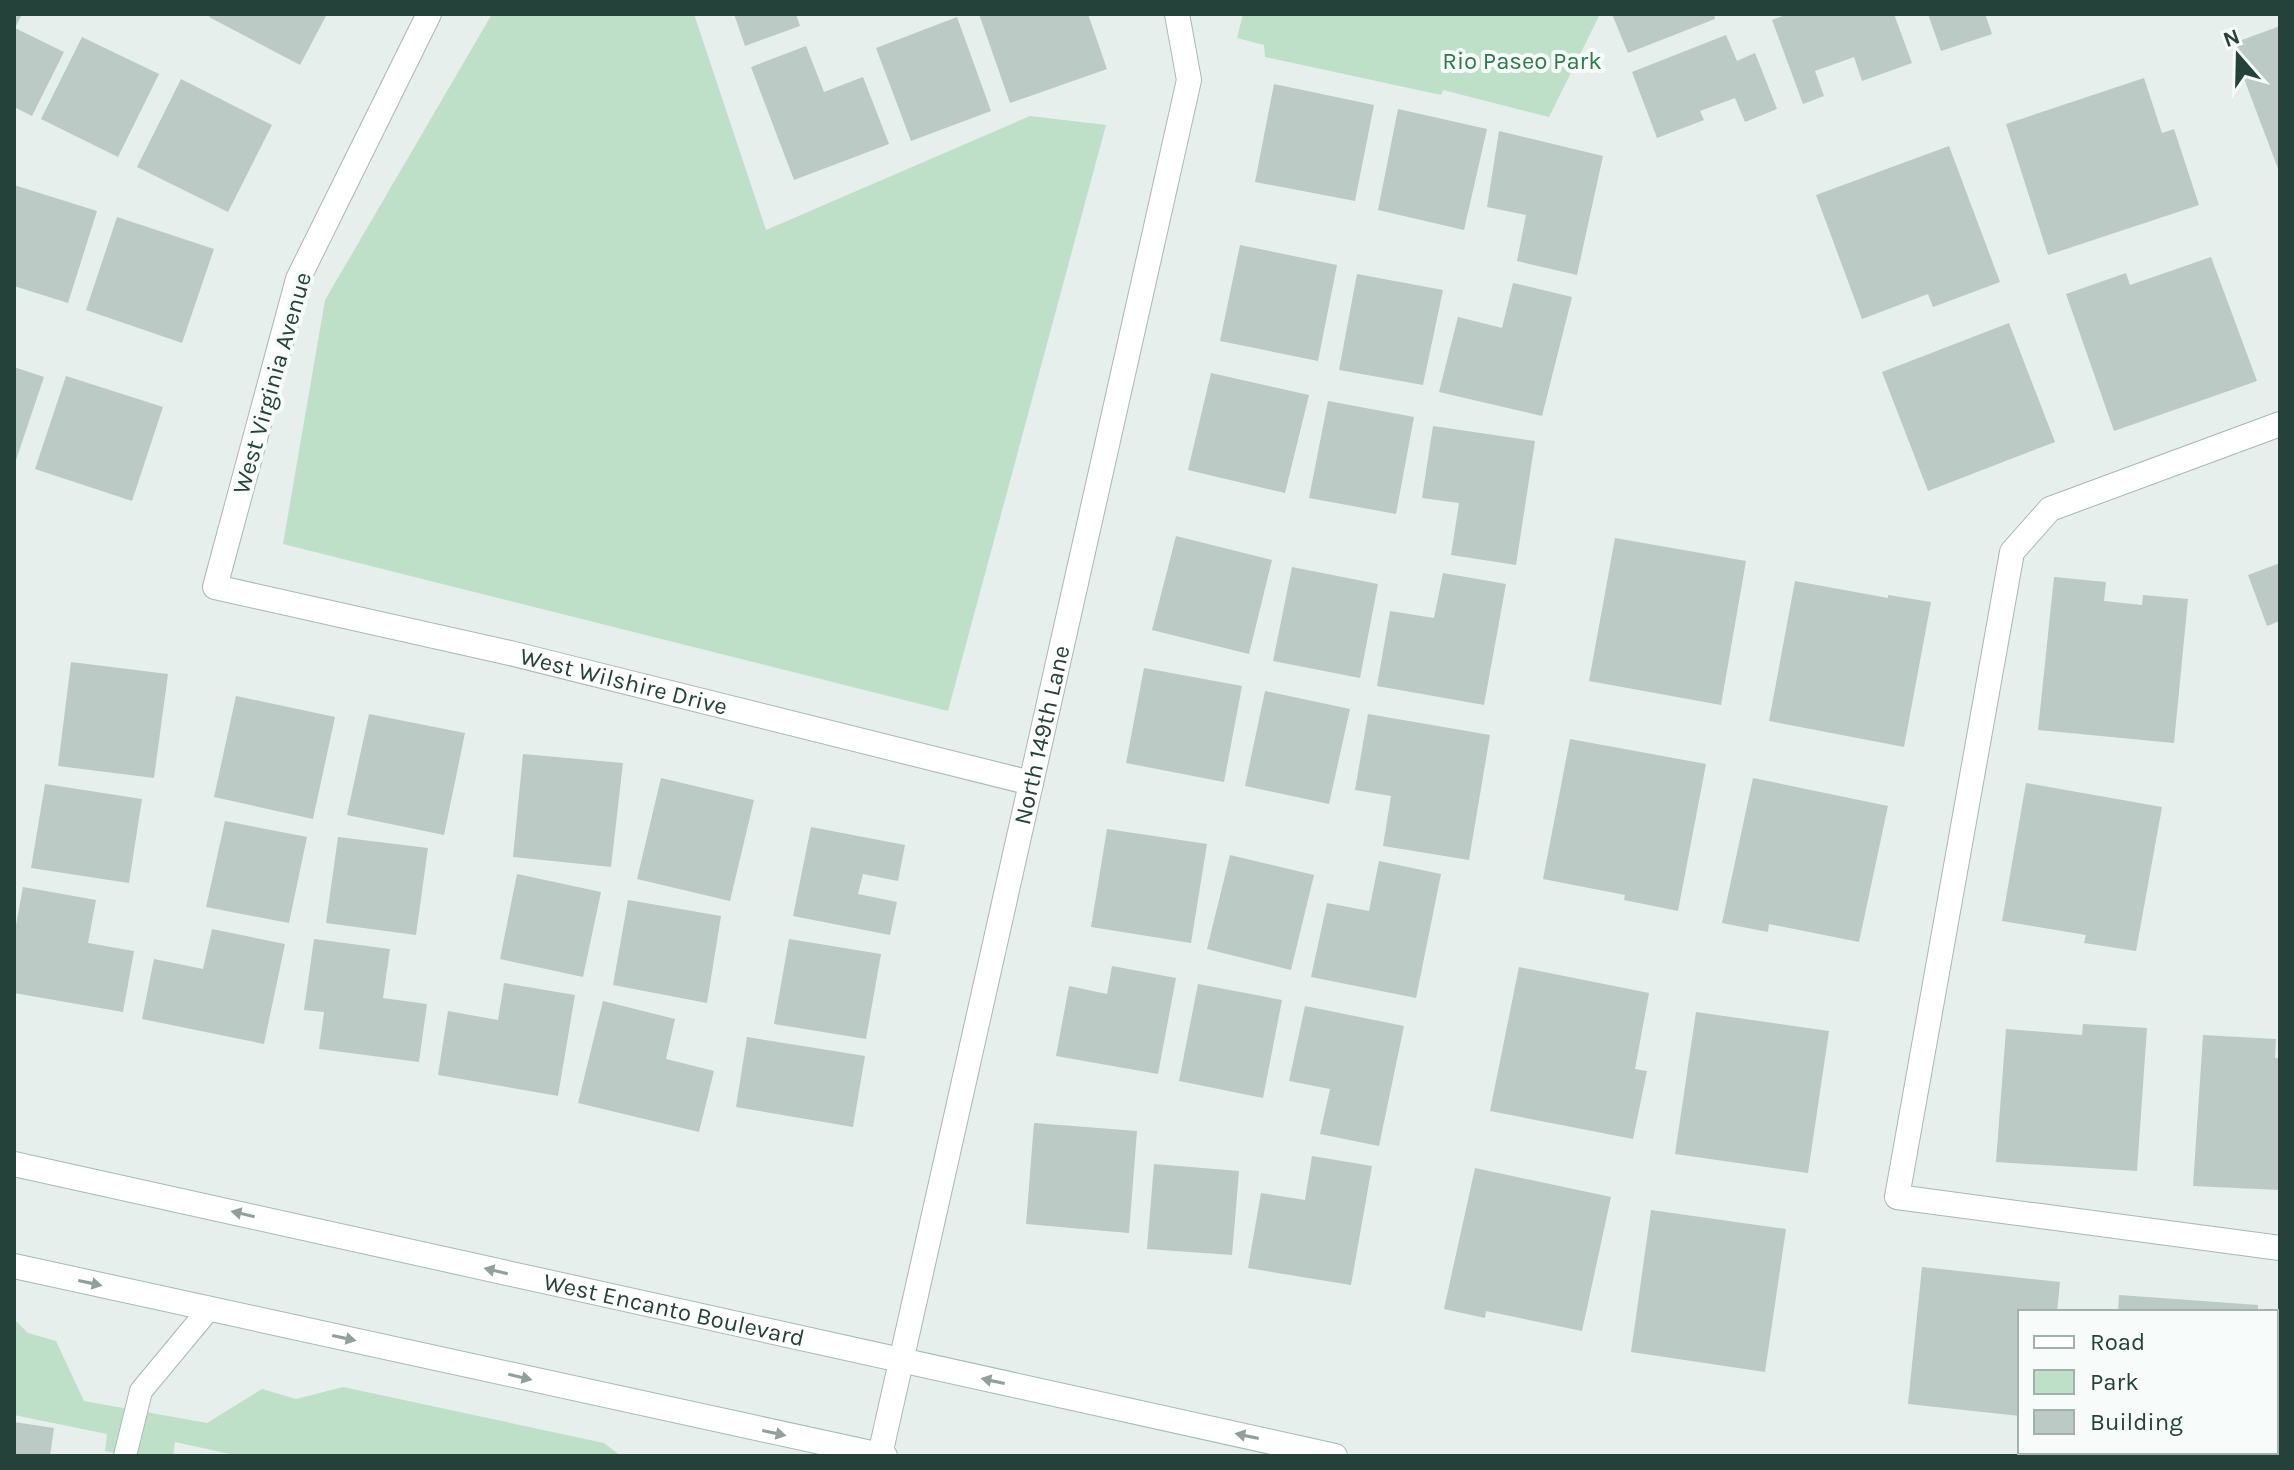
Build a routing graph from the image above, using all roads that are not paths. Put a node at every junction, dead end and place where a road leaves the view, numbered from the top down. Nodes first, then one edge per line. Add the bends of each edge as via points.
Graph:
1 (429, 14) edge
2 (1177, 14) edge
3 (2280, 424) edge
4 (215, 587) joint
5 (1031, 783) junction
6 (14, 1164) edge
7 (2280, 1248) edge
8 (14, 1266) edge
9 (209, 1309) junction
10 (901, 1360) junction
11 (125, 1456) edge
12 (882, 1456) edge
13 (1335, 1456) edge

1 - 4 street, West Virginia Avenue via 298,279
2 - 5 street, North 149th Lane via 1189,80
3 - 7 street via 2050,509 2012,552 1897,1197
4 - 5 street, West Wilshire Drive via 510,653
5 - 10 street, North 149th Lane
10 -> 6 street, West Encanto Boulevard
8 -> 9 street
9 - 11 lane via 141,1391
9 -> 12 street
10 - 12 street, North 149th Lane
13 -> 10 street, West Encanto Boulevard

